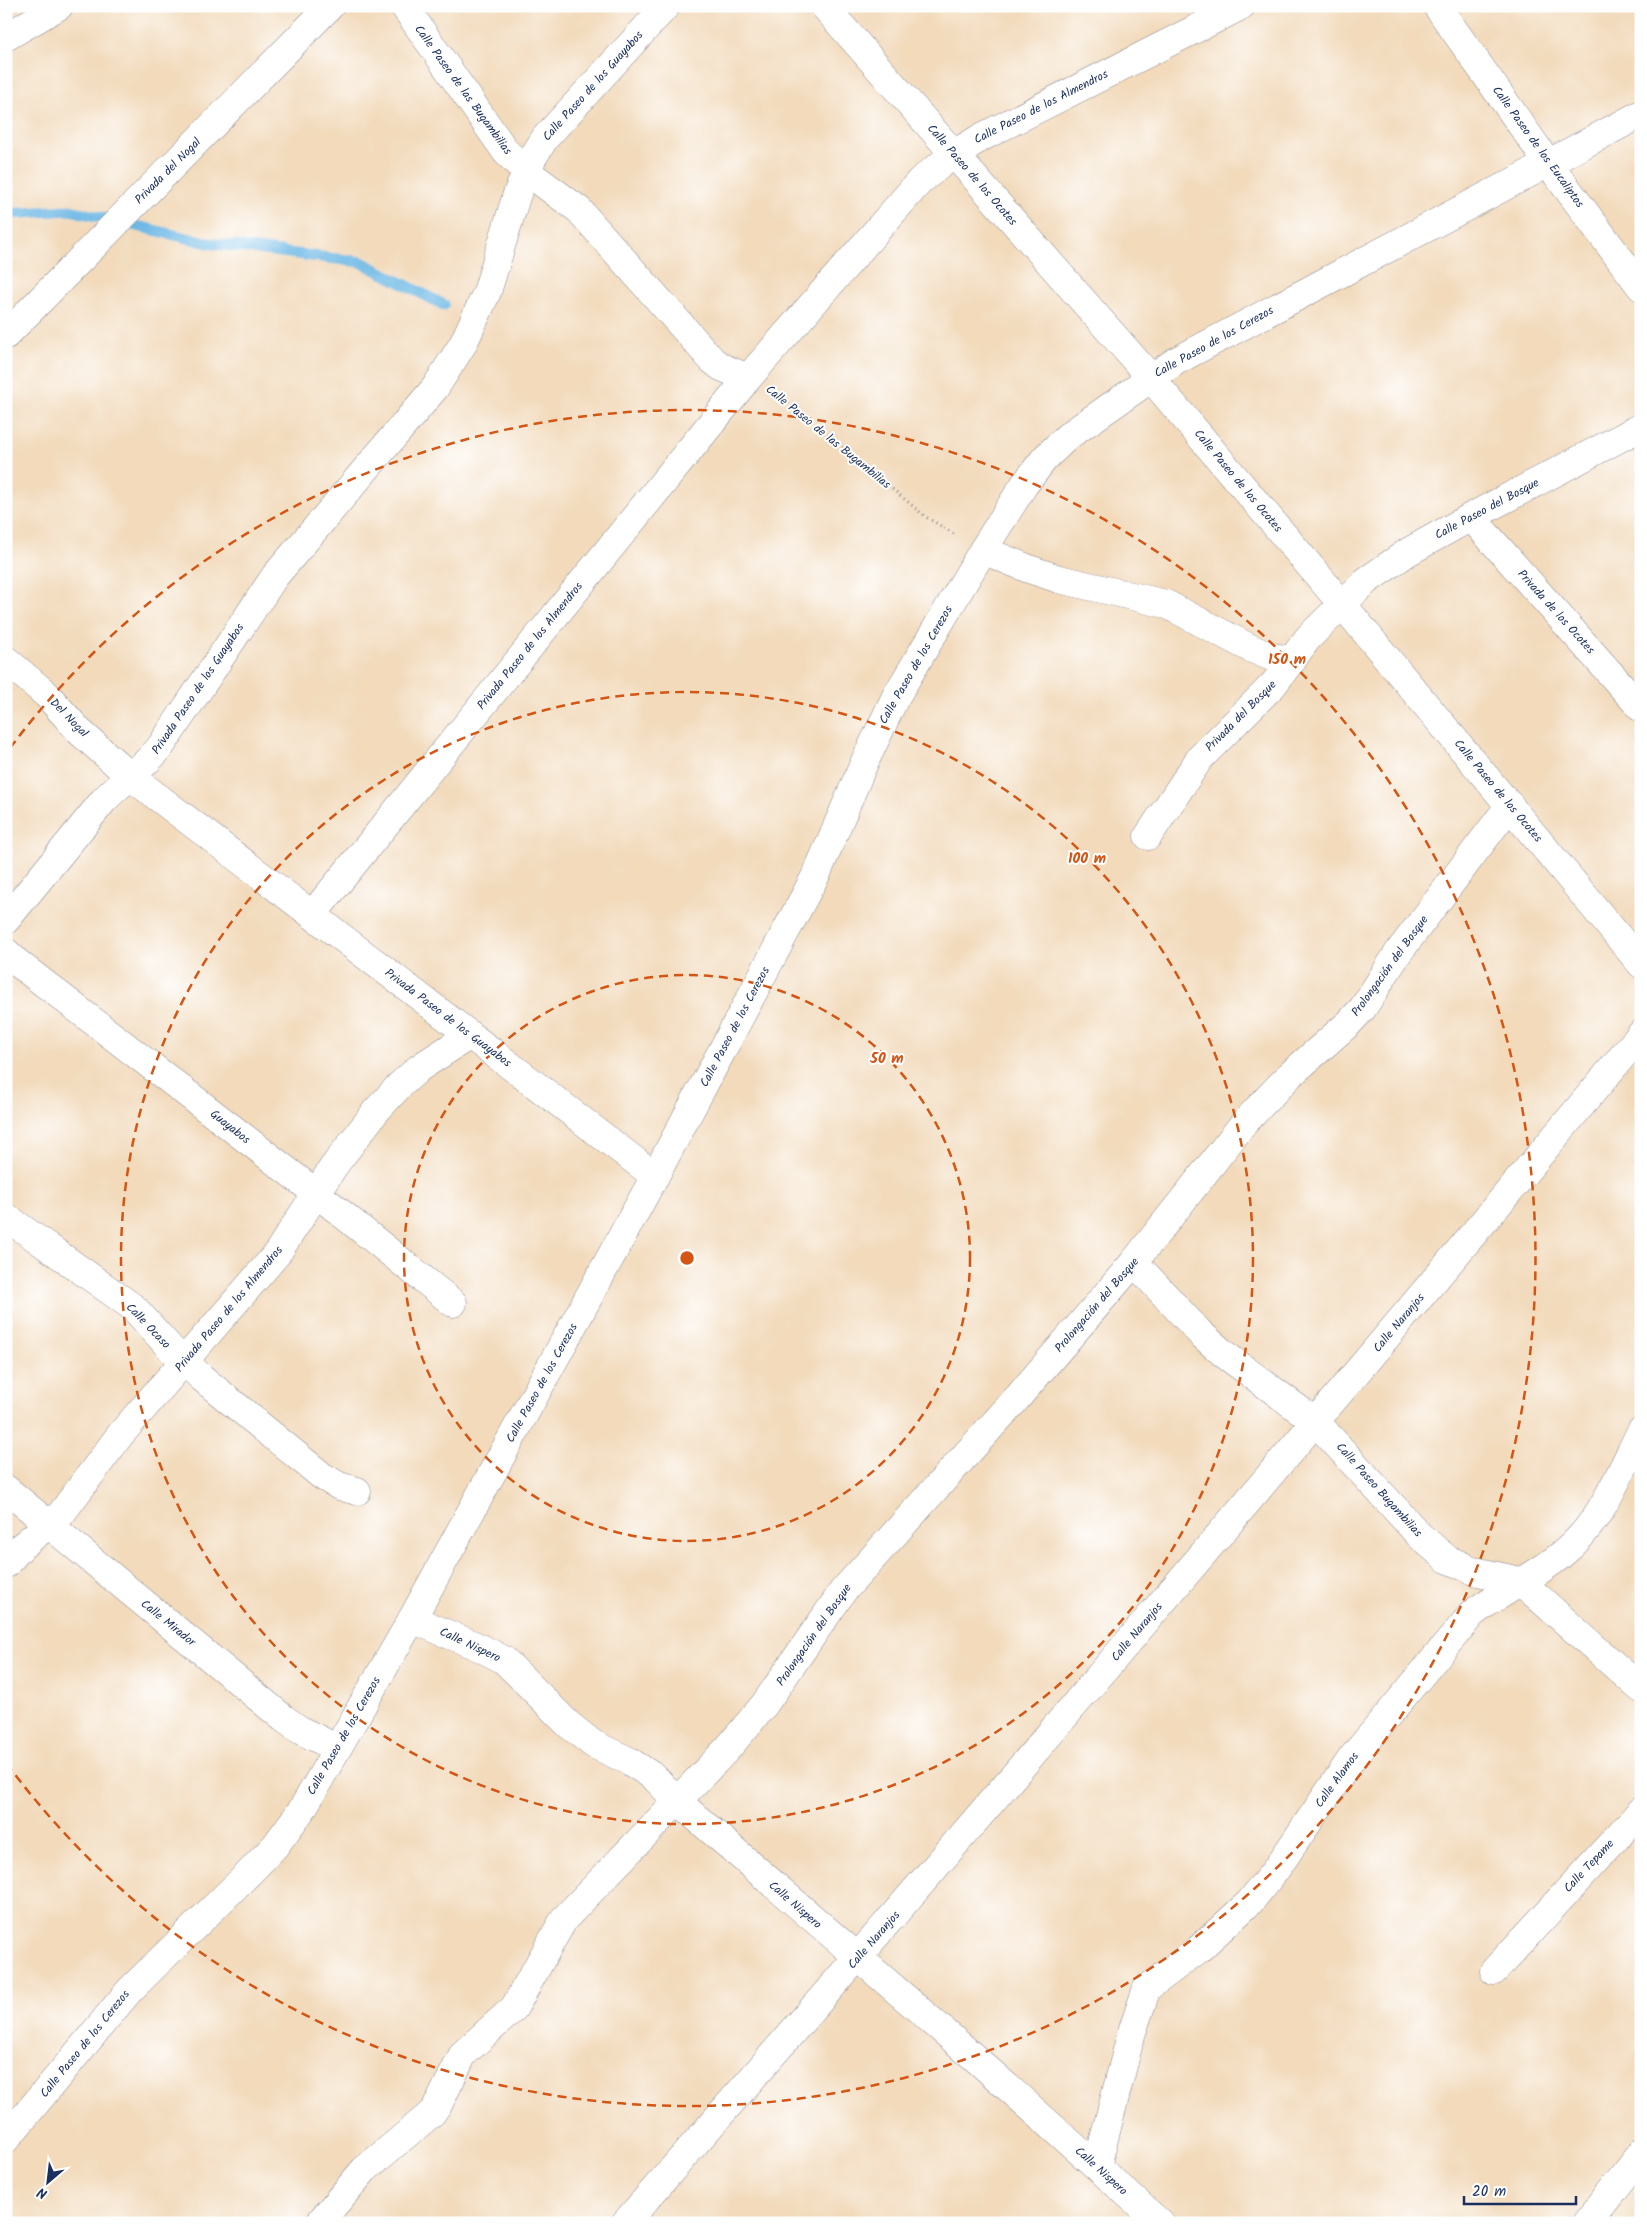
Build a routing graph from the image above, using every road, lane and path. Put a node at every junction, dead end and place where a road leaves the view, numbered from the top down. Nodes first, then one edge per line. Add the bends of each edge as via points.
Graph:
1 (59, 6) edge
2 (330, 6) edge
3 (404, 6) edge
4 (666, 6) edge
5 (824, 6) edge
6 (1241, 6) edge
7 (1437, 6) edge
8 (6, 37) edge
9 (1641, 114) edge
10 (954, 154) junction
11 (1548, 163) junction
12 (526, 171) junction
13 (1641, 287) edge
14 (6, 335) edge
15 (1150, 377) junction
16 (748, 378) junction
17 (1641, 427) edge
18 (1471, 517) junction
19 (983, 550) junction
20 (1342, 604) junction
21 (6, 660) edge
22 (1292, 661) junction
23 (1641, 708) edge
24 (130, 776) junction
25 (1510, 806) junction
26 (1148, 836) dead end
27 (312, 915) junction
28 (6, 920) edge
29 (6, 952) edge
30 (1641, 964) edge
31 (1641, 1034) edge
32 (470, 1035) junction
33 (655, 1176) junction
34 (316, 1193) junction
35 (6, 1217) edge
36 (1134, 1262) junction
37 (453, 1303) dead end
38 (184, 1363) junction
39 (1316, 1422) junction
40 (1641, 1431) edge
41 (6, 1489) edge
42 (357, 1491) dead end
43 (49, 1526) junction
44 (6, 1564) edge
45 (1520, 1581) junction
46 (412, 1619) junction
47 (1641, 1689) edge
48 (336, 1748) junction
49 (677, 1801) junction
50 (1641, 1812) edge
51 (858, 1959) junction
52 (1494, 1971) dead end
53 (12, 2121) edge
54 (1641, 2154) edge
55 (1097, 2166) junction
56 (319, 2223) edge
57 (626, 2223) edge
58 (1160, 2223) edge
59 (1587, 2223) edge

1 - 8 street
2 - 14 street, Privada del Nogal
3 - 12 street, Calle Paseo de las Bugambilias via 506,152
4 - 12 street, Calle Paseo de los Guayabos via 545,138
5 - 10 street, Calle Paseo de los Ocotes
6 - 10 street, Calle Paseo de los Almendros
7 - 11 street, Calle Paseo de los Eucaliptos
9 - 11 street, Calle Paseo de los Cerezos
10 - 15 street, Calle Paseo de los Ocotes
10 - 16 street, Calle Paseo de los Almendros via 920,181
11 - 13 street, Calle Paseo de los Eucaliptos
11 - 15 street, Calle Paseo de los Cerezos
12 - 16 street, Calle Paseo de las Bugambilias via 579,210 712,360
12 - 24 street, Privada Paseo de los Guayabos via 487,292 463,344 435,388 275,576 162,746
15 - 19 street, Calle Paseo de los Cerezos via 1068,436 1046,458 1024,485
15 - 20 street, Calle Paseo de los Ocotes
16 - 19 path, Calle Paseo de las Bugambilias via 775,391 926,517
16 - 27 street, Privada Paseo de los Almendros
17 - 18 street, Calle Paseo del Bosque
18 - 20 street, Calle Paseo del Bosque via 1408,552 1366,581
18 - 23 street, Privada de los Ocotes
19 - 22 street via 1059,579 1166,604 1250,648
19 - 33 street, Calle Paseo de los Cerezos via 895,698 868,753 818,873
20 - 22 street, Privada del Bosque via 1308,638
20 - 25 street, Calle Paseo de los Ocotes
21 - 24 street, Del Nogal
22 - 26 street, Privada del Bosque via 1274,684 1200,758
24 - 27 street, Privada Paseo de los Guayabos
24 - 28 street via 104,800
25 - 30 street, Calle Paseo de los Ocotes
25 - 36 street, Prolongación del Bosque via 1398,953 1363,1008 1244,1122
27 - 32 street, Privada Paseo de los Guayabos
29 - 34 street, Guayabos
31 - 39 street, Calle Naranjos
32 - 33 street, Privada Paseo de los Guayabos
32 - 34 street, Privada Paseo de los Almendros via 419,1068 398,1086
33 - 46 street, Calle Paseo de los Cerezos
34 - 37 street, Guayabos
34 - 38 street, Privada Paseo de los Almendros via 276,1256
35 - 38 street, Calle Ocaso via 134,1308
36 - 39 street, Calle Paseo Bugambilias via 1200,1333
36 - 49 street, Prolongación del Bosque via 1018,1397 843,1591 764,1705
38 - 42 street, Calle Ocaso via 322,1476
38 - 43 street, Privada Paseo de los Almendros via 120,1435
39 - 45 street, Calle Paseo Bugambilias via 1420,1536 1447,1558 1474,1571
39 - 51 street, Calle Naranjos
40 - 45 street, Calle Alamos via 1603,1505 1583,1534 1562,1555
41 - 43 street, Calle Mirador
43 - 44 street, Privada Paseo de los Almendros via 22,1546
43 - 48 street, Calle Mirador via 283,1718
45 - 47 street, Calle Paseo Bugambilias
45 - 55 street, Calle Alamos via 1472,1614 1352,1758 1250,1902 1200,1950 1147,1988 1131,2035
46 - 48 street, Calle Paseo de los Cerezos
46 - 49 street, Calle Nispero via 504,1660 568,1724 593,1744 654,1777
48 - 53 street, Calle Paseo de los Cerezos via 303,1808 275,1846 129,1991
49 - 51 street, Calle Nispero
49 - 56 street, Prolongación del Bosque via 564,1919 514,2008 463,2054 432,2113 364,2170
50 - 52 street, Calle Tepame
51 - 55 street, Calle Nispero
51 - 57 street, Calle Naranjos
54 - 59 street
55 - 58 street, Calle Nispero

